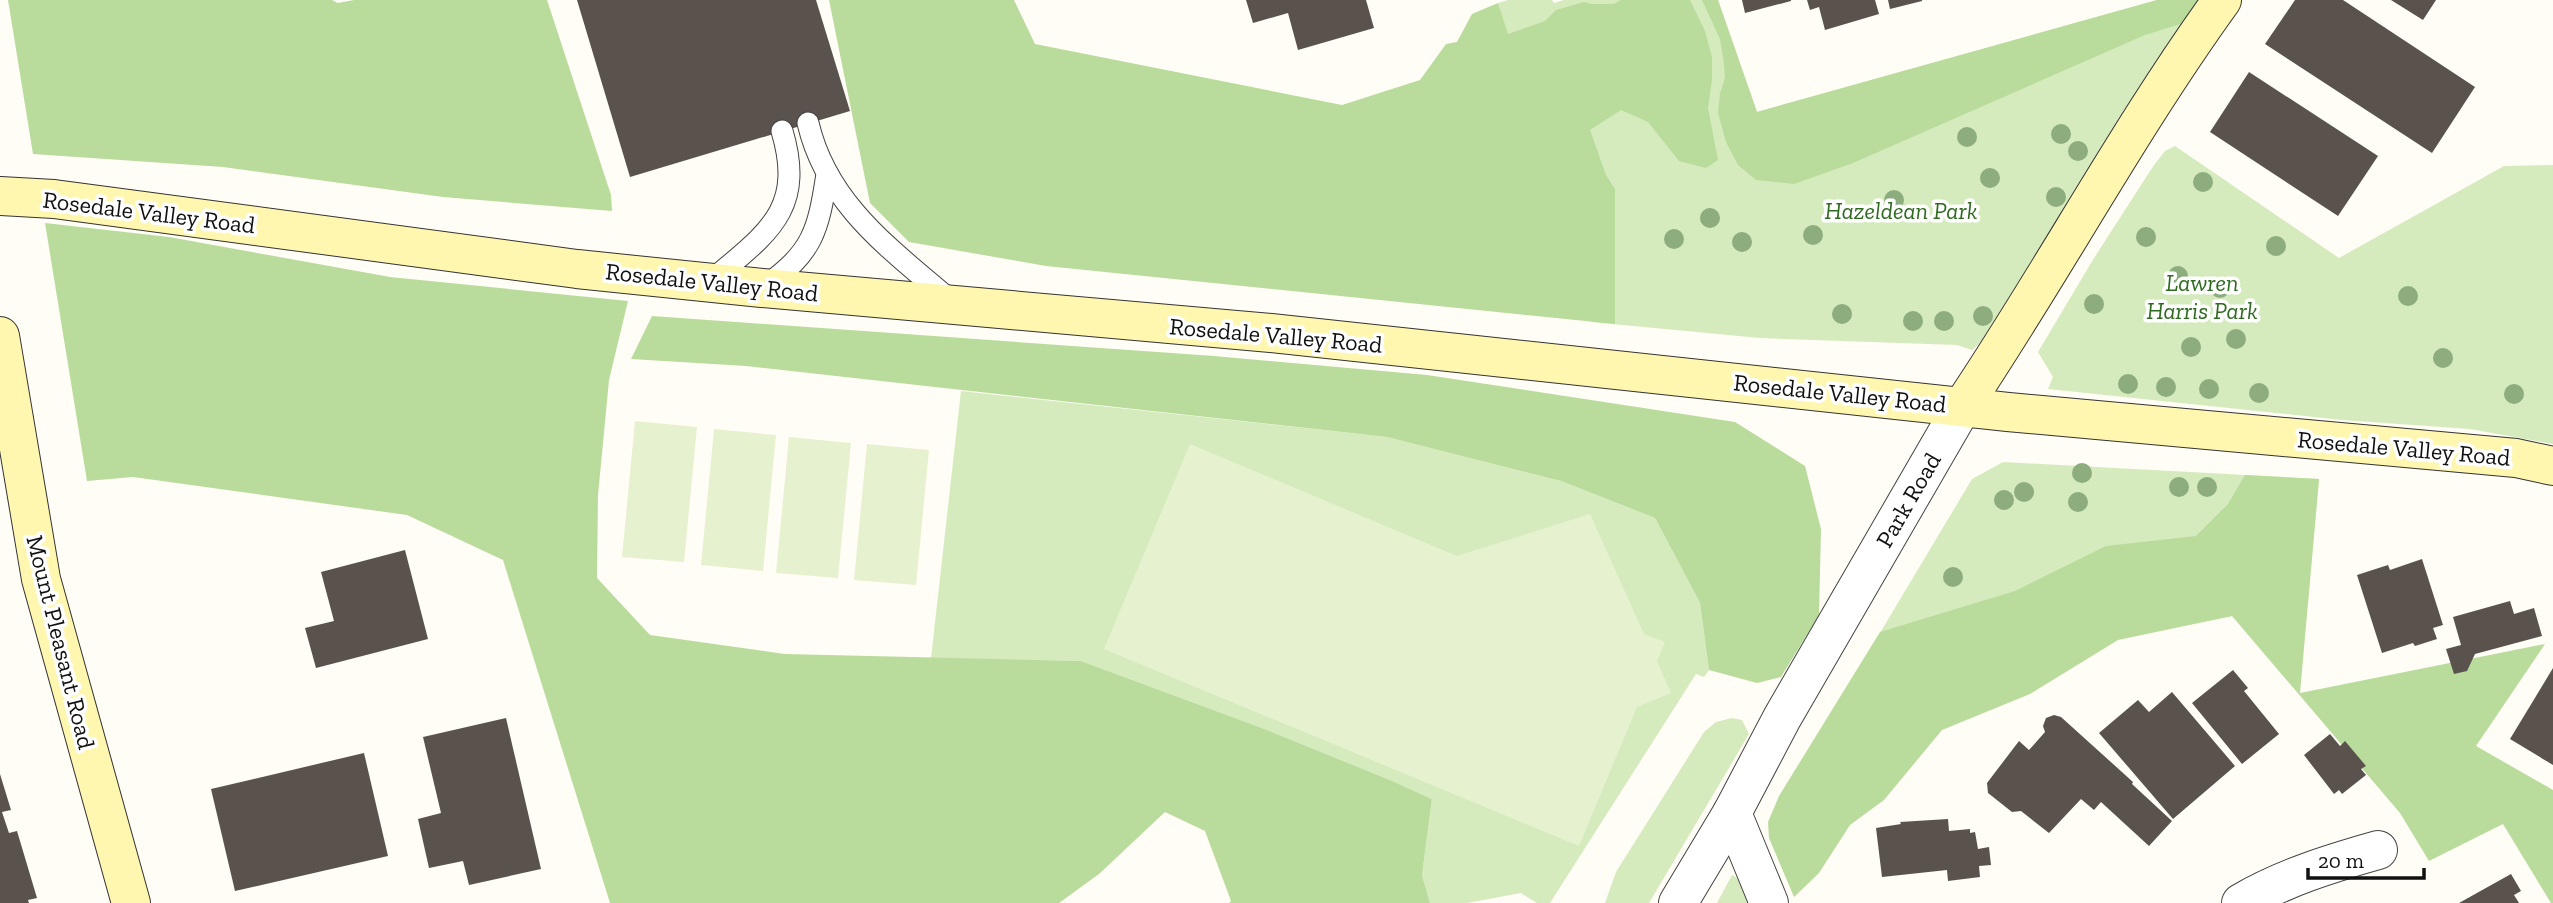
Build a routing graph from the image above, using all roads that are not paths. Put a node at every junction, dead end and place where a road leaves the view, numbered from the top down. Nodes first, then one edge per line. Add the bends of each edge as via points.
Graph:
1 (2222, 0) edge
2 (808, 123) dead end
3 (782, 131) dead end
4 (827, 174) junction
5 (0, 196) edge
6 (710, 282) junction
7 (762, 288) junction
8 (956, 306) junction
9 (0, 336) edge
10 (1962, 407) junction
11 (2553, 466) edge
12 (1732, 813) junction
13 (2378, 850) dead end
14 (131, 903) edge
15 (1678, 903) edge
16 (1769, 903) edge
17 (2241, 903) edge

1 - 10 street, Park Road
2 - 4 lane
3 - 6 lane via 790,178 786,200 764,236
4 - 7 lane via 821,214 806,251
4 - 8 lane via 871,232
5 - 6 street, Rosedale Valley Road via 54,199 577,269
6 - 7 street, Rosedale Valley Road
7 - 8 street, Rosedale Valley Road
8 - 10 street, Rosedale Valley Road via 1272,333
9 - 14 street, Mount Pleasant Road via 41,579
10 - 11 street, Rosedale Valley Road via 2516,458
10 - 12 street, Park Road
12 - 15 street, Park Road
12 - 16 street
13 - 17 street via 2333,863

